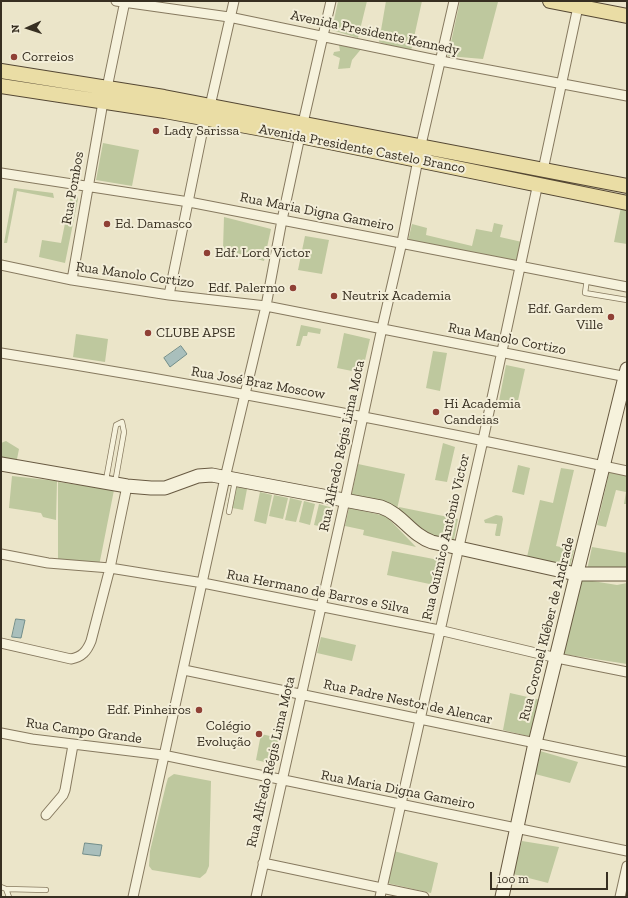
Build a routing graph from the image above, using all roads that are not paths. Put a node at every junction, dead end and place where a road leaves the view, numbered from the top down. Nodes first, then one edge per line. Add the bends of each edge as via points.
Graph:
1 (122, 1) edge
2 (234, 1) edge
3 (331, 1) edge
4 (454, 1) edge
5 (550, 1) edge
6 (578, 4) edge
7 (627, 16) edge
8 (229, 17) junction
9 (322, 36) junction
10 (441, 61) junction
11 (1, 71) edge
12 (562, 84) junction
13 (1, 86) edge
14 (108, 88) junction
15 (627, 96) edge
16 (103, 102) junction
17 (167, 105) junction
18 (207, 112) junction
19 (302, 129) junction
20 (421, 145) junction
21 (418, 159) junction
22 (543, 170) junction
23 (1, 173) edge
24 (538, 184) junction
25 (87, 186) junction
26 (627, 186) edge
27 (189, 202) junction
28 (627, 203) edge
29 (282, 220) junction
30 (402, 242) junction
31 (1, 265) edge
32 (521, 268) junction
33 (587, 279) junction
34 (72, 280) junction
35 (627, 287) edge
36 (169, 295) junction
37 (627, 300) edge
38 (266, 306) junction
39 (382, 328) junction
40 (1, 353) edge
41 (502, 354) junction
42 (626, 374) edge
43 (244, 394) junction
44 (362, 417) junction
45 (483, 440) junction
46 (1, 464) edge
47 (603, 466) junction
48 (627, 471) edge
49 (230, 478) junction
50 (116, 484) junction
51 (345, 500) junction
52 (229, 512) dead end
53 (458, 547) junction
54 (1, 554) edge
55 (110, 568) junction
56 (576, 574) junction
57 (627, 574) edge
58 (203, 583) junction
59 (321, 607) junction
60 (439, 630) junction
61 (1, 643) edge
62 (557, 658) junction
63 (184, 670) junction
64 (627, 672) edge
65 (301, 693) junction
66 (420, 720) junction
67 (1, 732) edge
68 (535, 744) junction
69 (73, 745) junction
70 (163, 755) junction
71 (627, 762) edge
72 (282, 780) junction
73 (402, 805) junction
74 (46, 815) dead end
75 (518, 829) junction
76 (627, 851) edge
77 (263, 863) junction
78 (627, 866) edge
79 (1, 887) edge
80 (6, 889) junction
81 (46, 890) dead end
82 (381, 892) edge
83 (8, 897) edge
84 (133, 897) edge
85 (256, 897) edge
86 (424, 897) edge
87 (502, 897) edge
88 (620, 897) edge

1 - 8 street, Avenida Presidente Kennedy
1 - 14 street
2 - 8 street
3 - 9 street
4 - 10 street, Rua Alfredo Régis Lima Mota
5 - 6 main road
6 - 7 main road
6 - 12 street
8 - 9 street, Avenida Presidente Kennedy
8 - 18 street
9 - 10 street, Avenida Presidente Kennedy
9 - 19 street
10 - 12 street, Avenida Presidente Kennedy
10 - 20 street, Rua Alfredo Régis Lima Mota
11 - 14 main road, Avenida Presidente Castelo Branco
12 - 15 street, Avenida Presidente Kennedy
12 - 22 street
13 - 16 main road, Avenida Presidente Castelo Branco
14 - 17 main road, Avenida Presidente Castelo Branco
16 - 17 main road, Avenida Presidente Castelo Branco
16 - 25 street, Rua Pombos
17 - 18 main road, Avenida Presidente Castelo Branco
18 - 19 main road, Avenida Presidente Castelo Branco
18 - 27 street
19 - 20 main road, Avenida Presidente Castelo Branco
19 - 21 main road, Avenida Presidente Castelo Branco
19 - 29 street
20 - 21 street, Rua Alfredo Régis Lima Mota
20 - 22 main road, Avenida Presidente Castelo Branco
21 - 24 main road, Avenida Presidente Castelo Branco
21 - 30 street, Rua Alfredo Régis Lima Mota
22 - 26 main road, Avenida Presidente Castelo Branco
23 - 25 street, Rua Maria Digna Gameiro
24 - 28 main road, Avenida Presidente Castelo Branco
24 - 32 street, Rua Químico Antônio Victor
25 - 27 street, Rua Maria Digna Gameiro
25 - 34 street, Rua Pombos
27 - 29 street, Rua Maria Digna Gameiro
27 - 36 street
29 - 30 street, Rua Maria Digna Gameiro
29 - 38 street
30 - 32 street, Rua Maria Digna Gameiro
30 - 39 street, Rua Alfredo Régis Lima Mota
31 - 34 street, Rua Manolo Cortizo
32 - 33 street, Rua Maria Digna Gameiro
32 - 41 street, Rua Químico Antônio Victor
33 - 35 street, Rua Maria Digna Gameiro
33 - 37 lane via 585,293
34 - 36 street, Rua Manolo Cortizo
36 - 38 street, Rua Manolo Cortizo
38 - 39 street, Rua Manolo Cortizo
38 - 43 street
39 - 41 street, Rua Manolo Cortizo
39 - 44 street, Rua Alfredo Régis Lima Mota
40 - 43 street, Rua José Braz Moscow
41 - 42 street, Rua Manolo Cortizo
41 - 45 street, Rua Químico Antônio Victor
42 - 47 main road, Rua Coronel Kléber de Andrade
43 - 44 street, Rua José Braz Moscow
43 - 49 street
44 - 45 street, Rua José Braz Moscow
44 - 51 street, Rua Alfredo Régis Lima Mota
45 - 47 street, Rua José Braz Moscow
45 - 53 street, Rua Químico Antônio Victor
46 - 50 main road
47 - 48 street, Rua José Braz Moscow
47 - 56 main road, Rua Coronel Kléber de Andrade
49 - 50 main road via 212,474 198,476 165,488
49 - 51 main road
49 - 52 lane
49 - 58 street
50 - 50 lane via 116,425 122,422 124,432
50 - 55 street
51 - 53 main road via 390,510 422,538
51 - 59 street, Rua Alfredo Régis Lima Mota
53 - 56 main road
53 - 60 street, Rua Químico Antônio Victor
54 - 55 street, Rua Hermano de Barros e Silva via 48,563
55 - 58 street, Rua Hermano de Barros e Silva
55 - 61 street via 91,641 81,656 71,659
56 - 57 main road
56 - 62 main road, Rua Coronel Kléber de Andrade
58 - 59 street, Rua Hermano de Barros e Silva
58 - 63 street
59 - 60 street, Rua Hermano de Barros e Silva
59 - 65 street, Rua Alfredo Régis Lima Mota
60 - 62 street, Rua Hermano de Barros e Silva
60 - 66 street, Rua Químico Antônio Victor
62 - 64 street, Rua Hermano de Barros e Silva
62 - 68 main road, Rua Coronel Kléber de Andrade
63 - 65 street, Rua Padre Nestor de Alencar
63 - 70 street
65 - 66 street, Rua Padre Nestor de Alencar
65 - 72 street, Rua Alfredo Régis Lima Mota
66 - 68 street, Rua Padre Nestor de Alencar
66 - 73 street, Rua Químico Antônio Victor
67 - 69 street, Rua Campo Grande
68 - 71 street, Rua Padre Nestor de Alencar
68 - 75 main road, Rua Coronel Kléber de Andrade
69 - 70 street, Rua Campo Grande
69 - 74 street via 63,795
70 - 72 street, Rua Maria Digna Gameiro
70 - 84 street
72 - 73 street, Rua Maria Digna Gameiro
72 - 77 street, Rua Alfredo Régis Lima Mota
73 - 75 street, Rua Maria Digna Gameiro
73 - 82 street, Rua Químico Antônio Victor
75 - 76 street, Rua Maria Digna Gameiro
75 - 87 main road, Rua Coronel Kléber de Andrade
77 - 82 street
77 - 85 street, Rua Alfredo Régis Lima Mota
78 - 88 street
79 - 80 lane
80 - 81 lane
80 - 83 lane
82 - 86 street

